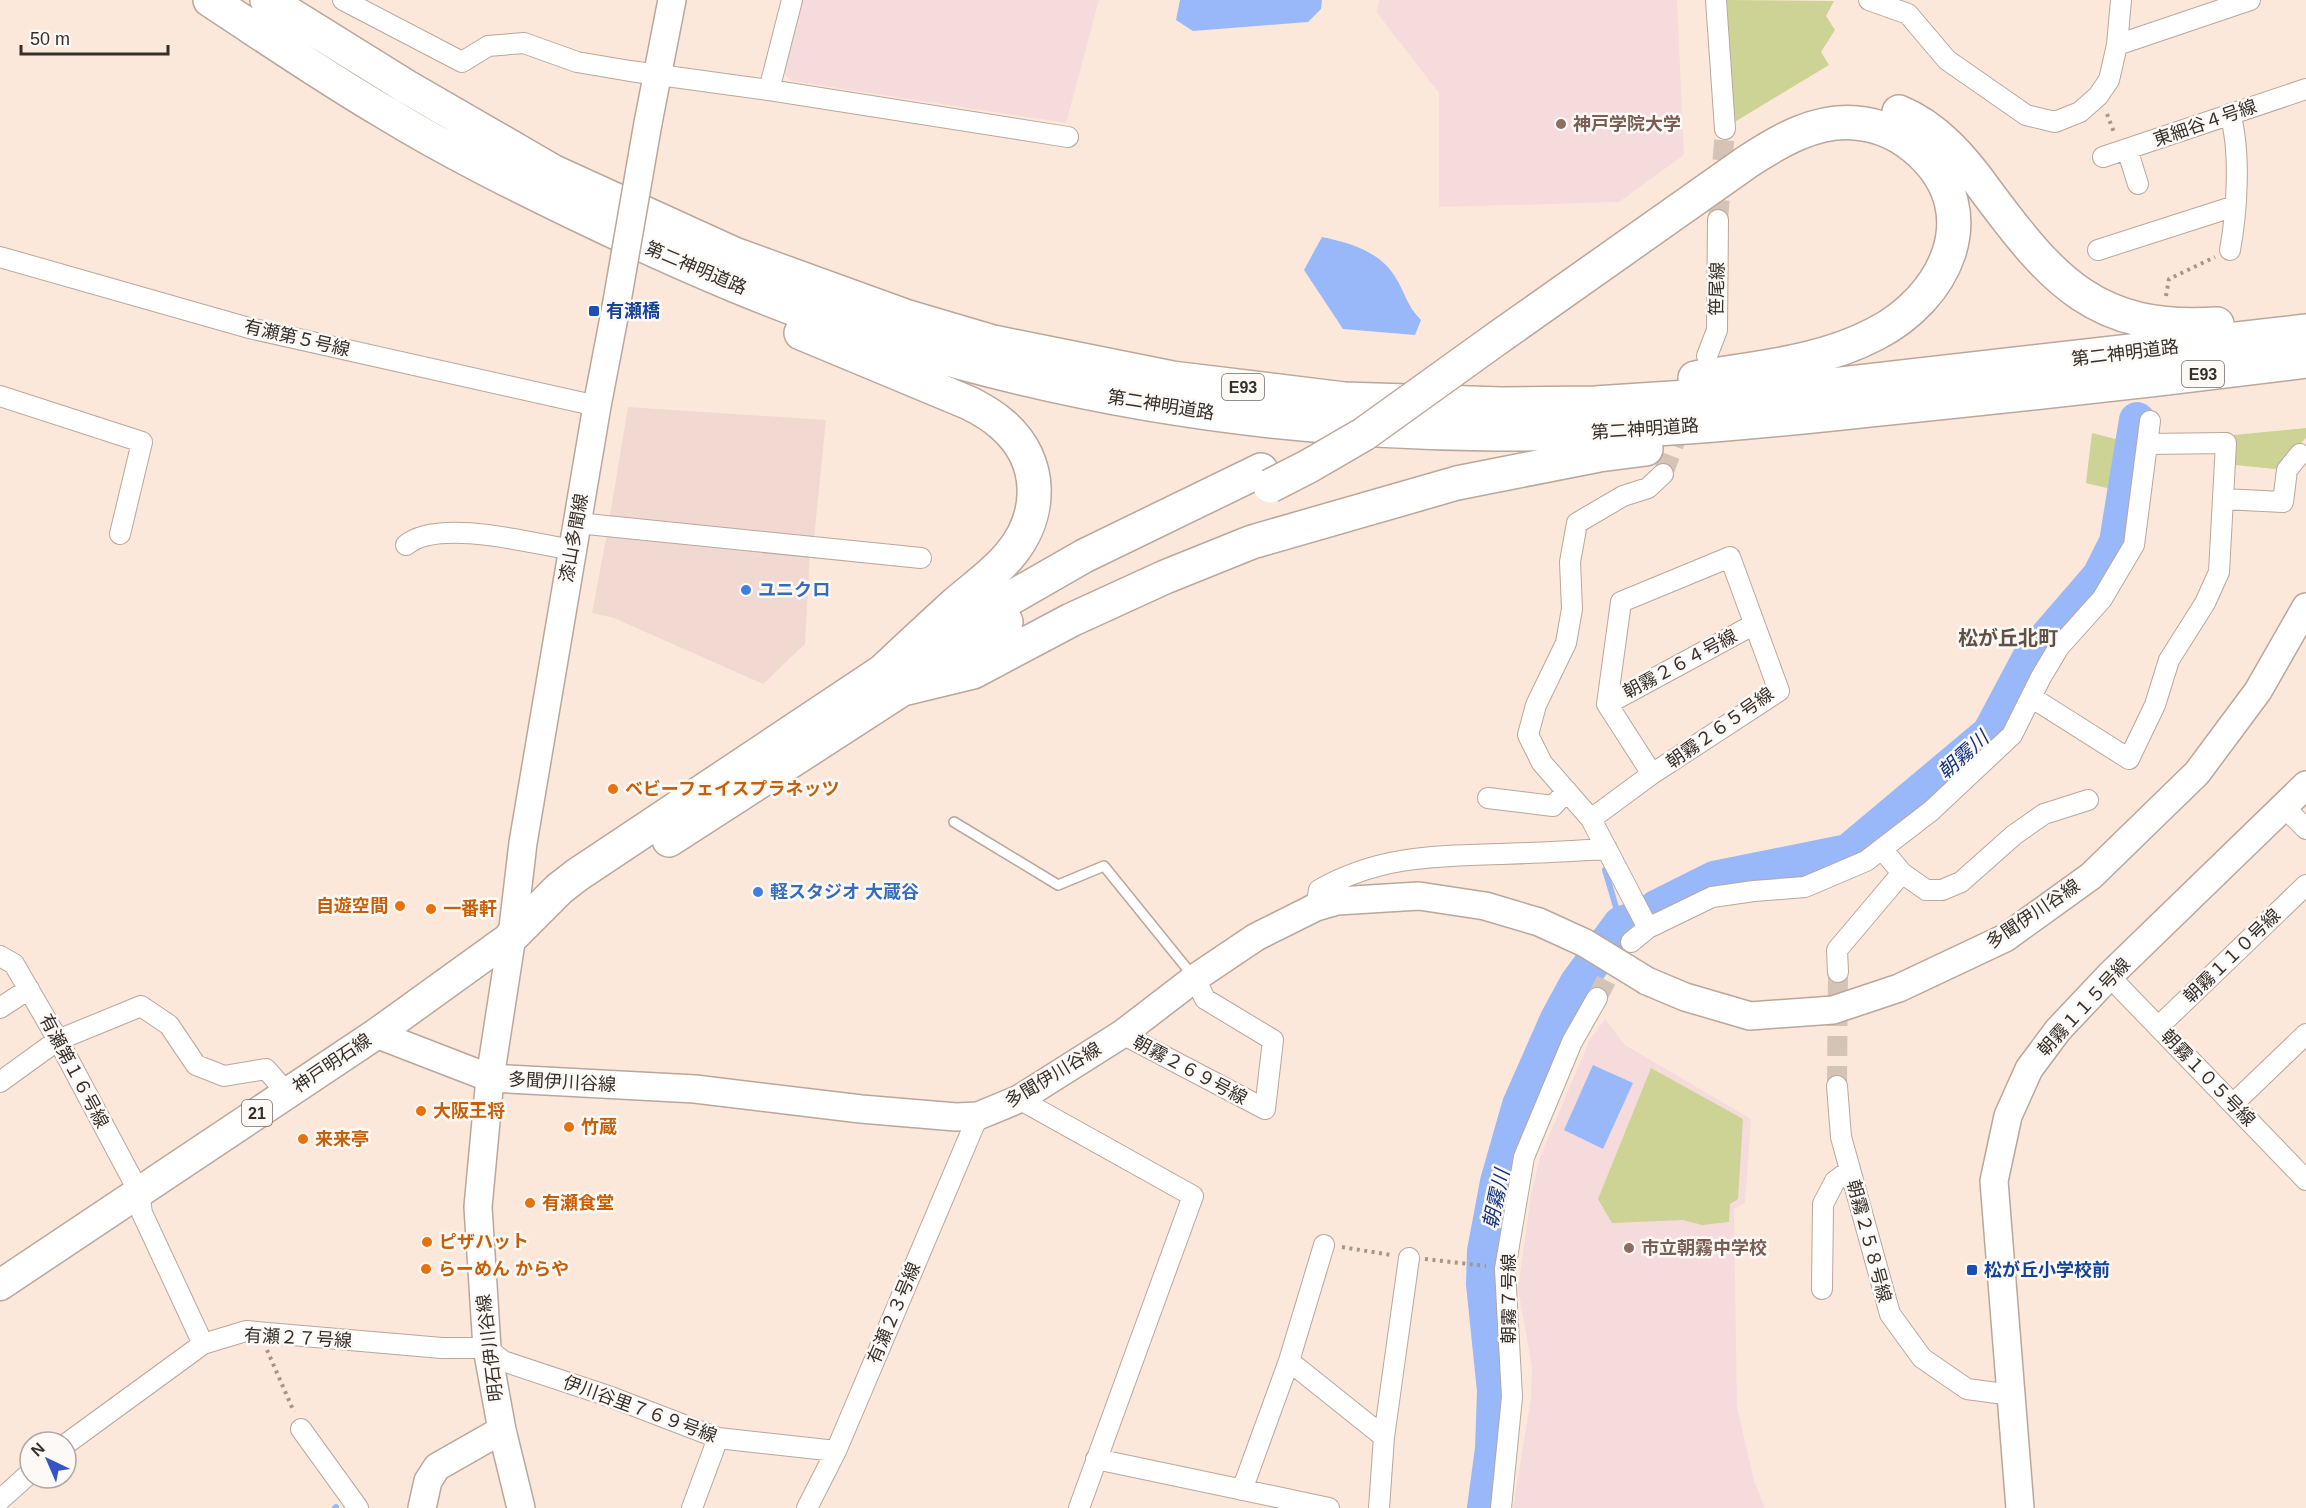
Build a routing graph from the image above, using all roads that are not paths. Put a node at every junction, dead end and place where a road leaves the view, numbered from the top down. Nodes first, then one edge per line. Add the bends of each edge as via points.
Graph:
1 (210, 0) edge
2 (267, 0) edge
3 (343, 0) edge
4 (672, 0) edge
5 (792, 0) edge
6 (1716, 0) edge
7 (1869, 0) edge
8 (2121, 0) edge
9 (2250, 0) edge
10 (2117, 45) junction
11 (658, 76) junction
12 (2306, 89) edge
13 (769, 90) junction
14 (386, 114) junction
15 (2230, 114) junction
16 (1725, 129) tunnel mouth
17 (1068, 137) dead end
18 (2138, 184) dead end
19 (2235, 206) junction
20 (1718, 220) tunnel mouth
21 (2098, 250) dead end
22 (2230, 250) road end
23 (0, 257) edge
24 (1493, 330) junction
25 (2303, 341) edge
26 (1707, 356) dead end
27 (2099, 387) junction
28 (0, 396) edge
29 (1442, 402) junction
30 (597, 405) junction
31 (2150, 421) dead end
32 (2148, 444) junction
33 (2300, 454) dead end
34 (1663, 474) tunnel mouth
35 (2223, 499) junction
36 (577, 523) junction
37 (120, 534) dead end
38 (405, 545) dead end
39 (572, 550) junction
40 (921, 558) dead end
41 (2306, 607) edge
42 (1754, 625) junction
43 (893, 680) junction
44 (2031, 697) junction
45 (1607, 704) junction
46 (1652, 774) junction
47 (2306, 785) edge
48 (1567, 791) junction
49 (1488, 798) dead end
50 (2088, 800) dead end
51 (2284, 807) junction
52 (1591, 819) junction
53 (954, 822) dead end
54 (2306, 830) edge
55 (1607, 849) junction
56 (1882, 849) junction
57 (1902, 873) junction
58 (2306, 885) edge
59 (1316, 907) junction
60 (1648, 928) junction
61 (512, 936) junction
62 (1631, 942) tunnel mouth
63 (0, 956) edge
64 (1838, 972) tunnel mouth
65 (2109, 976) junction
66 (1195, 978) junction
67 (29, 990) junction
68 (1597, 998) tunnel mouth
69 (0, 1008) edge
70 (2158, 1027) junction
71 (376, 1034) junction
72 (1122, 1034) junction
73 (2306, 1034) edge
74 (58, 1040) junction
75 (490, 1078) junction
76 (0, 1082) edge
77 (1837, 1086) tunnel mouth
78 (287, 1093) junction
79 (1019, 1099) junction
80 (2233, 1104) junction
81 (978, 1116) junction
82 (1850, 1170) junction
83 (2306, 1180) edge
84 (139, 1192) junction
85 (1324, 1245) road end
86 (1409, 1258) road end
87 (0, 1285) edge
88 (1822, 1289) dead end
89 (203, 1344) junction
90 (487, 1348) junction
91 (1289, 1361) junction
92 (2012, 1395) junction
93 (302, 1429) road end
94 (502, 1430) junction
95 (78, 1435) edge
96 (1384, 1437) junction
97 (717, 1438) junction
98 (836, 1451) junction
99 (1096, 1459) junction
100 (18, 1484) edge
101 (1242, 1490) junction
102 (0, 1500) edge
103 (358, 1508) edge
104 (422, 1508) edge
105 (521, 1508) edge
106 (692, 1508) edge
107 (807, 1508) edge
108 (1079, 1508) edge
109 (1329, 1508) edge
110 (1379, 1508) edge
111 (1501, 1508) edge
112 (2020, 1508) edge

1 - 14 highway, 第二神明道路 / E93
2 - 29 highway, 第二神明道路 / E93 via 554,172 734,254 894,313 993,342 1172,378 1344,399
3 - 11 street via 462,62 488,46 524,43 577,62
4 - 11 street, 漆山多聞線
5 - 13 street
6 - 16 street
7 - 10 street via 1908,14 1947,60 2026,115 2055,122 2080,112 2097,96 2109,81
8 - 10 street
9 - 10 street
11 - 13 street
11 - 30 street, 漆山多聞線, bridge
12 - 15 street, 東細谷４号線
13 - 17 street
14 - 27 highway, 第二神明道路 / E93 via 640,245 813,316 984,370 1164,406 1267,420 1391,430 1575,433 1777,420
14 - 43 highway via 539,207 752,313 969,403 1004,425 1017,439 1027,455 1036,490 1030,524 995,571 955,604
15 - 18 street, 東細谷４号線 via 2117,152
15 - 19 street via 2236,134
19 - 21 street
19 - 22 street
20 - 26 street, 笹尾線 via 1717,330
23 - 30 street, 有瀬第５号線 via 249,328
24 - 25 highway via 1758,134 1806,110 1856,103 1902,113 1940,139 2046,265 2085,298 2129,318 2152,323 2243,322
24 - 29 highway via 1747,162 1810,129 1855,123 1897,135 1930,161 1950,198 1953,238 1942,274 1914,307 1876,334 1857,342 1793,361 1682,380
24 - 43 highway via 1266,478 1084,556
25 - 27 highway, 第二神明道路 / E93
25 - 29 highway, 第二神明道路 / E93 via 1779,391 1595,404
27 - 43 highway via 1599,455 1456,483 1252,542 1071,620 973,672
28 - 37 street via 142,442
30 - 36 street, 漆山多聞線
31 - 32 street
32 - 35 street via 2226,443
32 - 44 street via 2134,546 2102,599 2059,647
33 - 35 street via 2287,470 2283,502
34 - 48 street via 1648,488 1623,496 1576,523 1570,562 1572,609 1566,643 1536,705 1528,735 1542,763
35 - 44 street via 2219,572 2205,603 2169,660 2155,705 2129,759
36 - 39 street, 漆山多聞線
36 - 40 street
38 - 39 street via 415,537 458,531
39 - 61 street, 漆山多聞線 via 523,843
41 - 59 street, 多聞伊川谷線, bridge via 2258,691 2197,773 2091,876 2005,938 1899,988 1833,1010 1750,1016 1685,998 1647,981 1585,943 1539,922 1485,906 1419,896 1337,901
42 - 45 street, 朝霧２６４号線
42 - 45 street, 朝霧２６５号線 via 1730,557 1621,602
42 - 46 street, 朝霧２６５号線 via 1779,691
43 - 61 highway via 577,875
44 - 56 street via 2012,735 1931,811
45 - 46 street, 朝霧２６５号線
46 - 52 street, 朝霧２６５号線
47 - 51 street, 朝霧１１５号線
48 - 49 street via 1553,806
48 - 52 street
50 - 57 street via 2044,814 1961,882 1942,890 1926,890
51 - 54 street
51 - 65 street, 朝霧１１５号線
52 - 55 street
53 - 66 lane via 1058,885 1104,866
55 - 59 street via 1423,856 1379,865 1335,881 1319,890
55 - 60 street
56 - 57 street
56 - 60 street via 1866,861 1805,887 1712,897
57 - 64 street via 1837,950
58 - 70 street, 朝霧１１０号線
59 - 66 street, 多聞伊川谷線 via 1256,937
60 - 62 street
61 - 71 main road, 神戸明石線 / 21
61 - 75 street, 漆山多聞線
63 - 67 street, 有瀬第１６号線 via 14,964
65 - 70 street, 朝霧１０５号線
65 - 92 street, 朝霧１１５号線 via 2028,1069 2008,1116 1994,1181
66 - 72 street, 多聞伊川谷線
66 - 72 street, 朝霧２６９号線 via 1205,999 1273,1040 1265,1109
67 - 69 street
67 - 74 street, 有瀬第１６号線
68 - 111 street, 朝霧７号線 via 1572,1042 1524,1158 1505,1269 1512,1397
70 - 80 street, 朝霧１０５号線
71 - 75 street, 多聞伊川谷線
71 - 78 main road, 神戸明石線 / 21
72 - 79 street, 多聞伊川谷線
73 - 80 street
74 - 76 street
74 - 78 street via 141,1006 169,1025 196,1065 224,1076 266,1069
74 - 84 street, 有瀬第１６号線
75 - 81 street, 多聞伊川谷線 via 695,1089 861,1109
75 - 90 street, 明石伊川谷線 via 478,1208
77 - 82 street, 朝霧２５８号線 via 1841,1137
78 - 84 main road, 神戸明石線 / 21
79 - 81 street, 多聞伊川谷線
79 - 99 street via 1193,1196
80 - 83 street, 朝霧１０５号線
81 - 98 street, 有瀬２３号線
82 - 88 street via 1835,1181 1823,1204
82 - 92 street, 朝霧２５８号線 via 1890,1314 1922,1358 1967,1389
84 - 87 main road, 神戸明石線 / 21
84 - 89 street via 142,1214
85 - 91 street
86 - 96 street
89 - 90 street, 有瀬２７号線 via 246,1331 442,1348
89 - 95 street, 有瀬２７号線
90 - 94 street, 明石伊川谷線
90 - 97 street, 伊川谷里７６９号線 via 503,1361
91 - 96 street
91 - 101 street
92 - 112 street, 朝霧１１５号線
93 - 103 street
94 - 104 street via 437,1467 428,1481
94 - 105 street, 明石伊川谷線
96 - 110 street
97 - 98 street, 伊川谷里７６９号線
97 - 106 street
98 - 107 street, 有瀬２３号線
99 - 101 street
99 - 108 street
100 - 102 street
101 - 109 street

